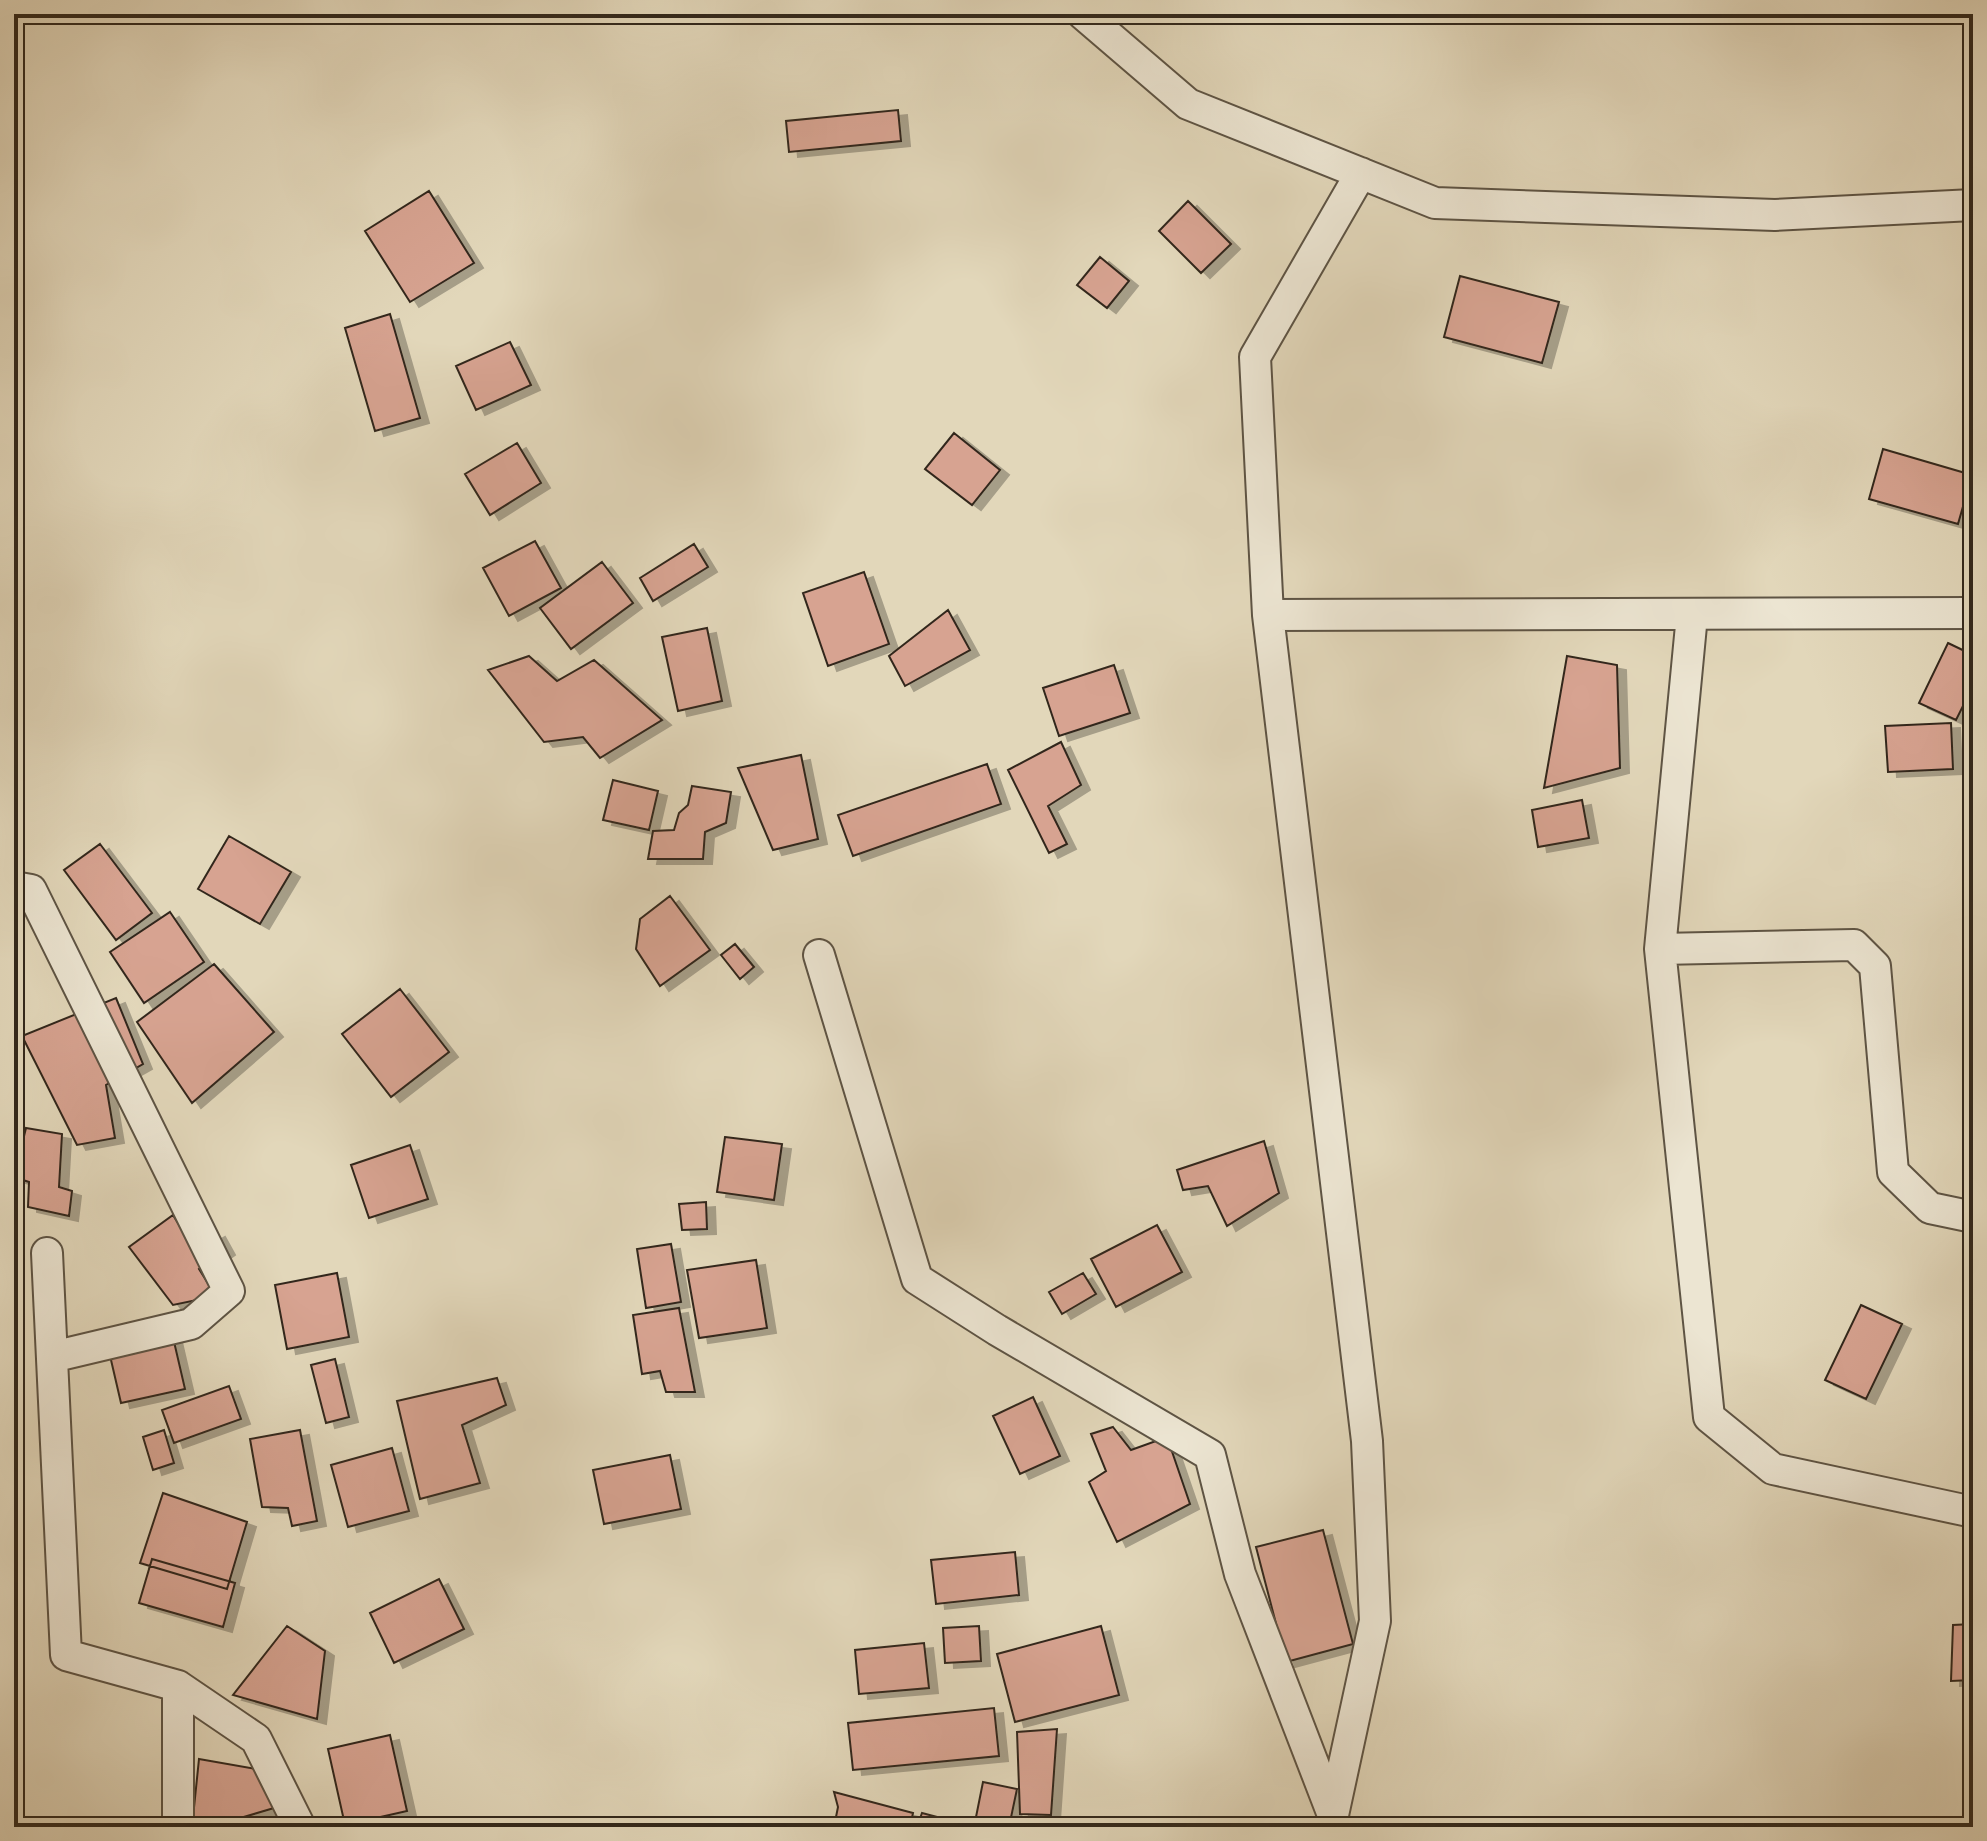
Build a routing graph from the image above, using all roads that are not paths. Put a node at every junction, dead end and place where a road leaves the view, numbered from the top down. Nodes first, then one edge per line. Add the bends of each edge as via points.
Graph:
1 (1083, 14) edge
2 (1361, 173) junction
3 (1973, 205) edge
4 (1973, 613) edge
5 (1268, 615) junction
6 (1692, 615) junction
7 (14, 887) edge
8 (1660, 949) junction
9 (819, 955) dead end
10 (1973, 1217) edge
11 (47, 1253) dead end
12 (52, 1357) junction
13 (1973, 1512) edge
14 (178, 1686) junction
15 (1334, 1821) edge
16 (178, 1827) edge
17 (300, 1827) edge

1 - 2 street via 1188,104
2 - 3 street via 1435,203 1775,215
2 - 5 street via 1255,357
4 - 6 street
5 - 6 street
5 - 15 street via 1367,1441 1375,1621
6 - 8 street
7 - 12 street via 31,890 229,1291 191,1324
8 - 10 street via 1854,945 1875,966 1893,1172 1930,1208
8 - 13 street via 1709,1417 1773,1469
9 - 15 street via 917,1279 1210,1455 1240,1574
11 - 12 street
12 - 14 street via 66,1655
14 - 16 street
14 - 17 street via 256,1739

